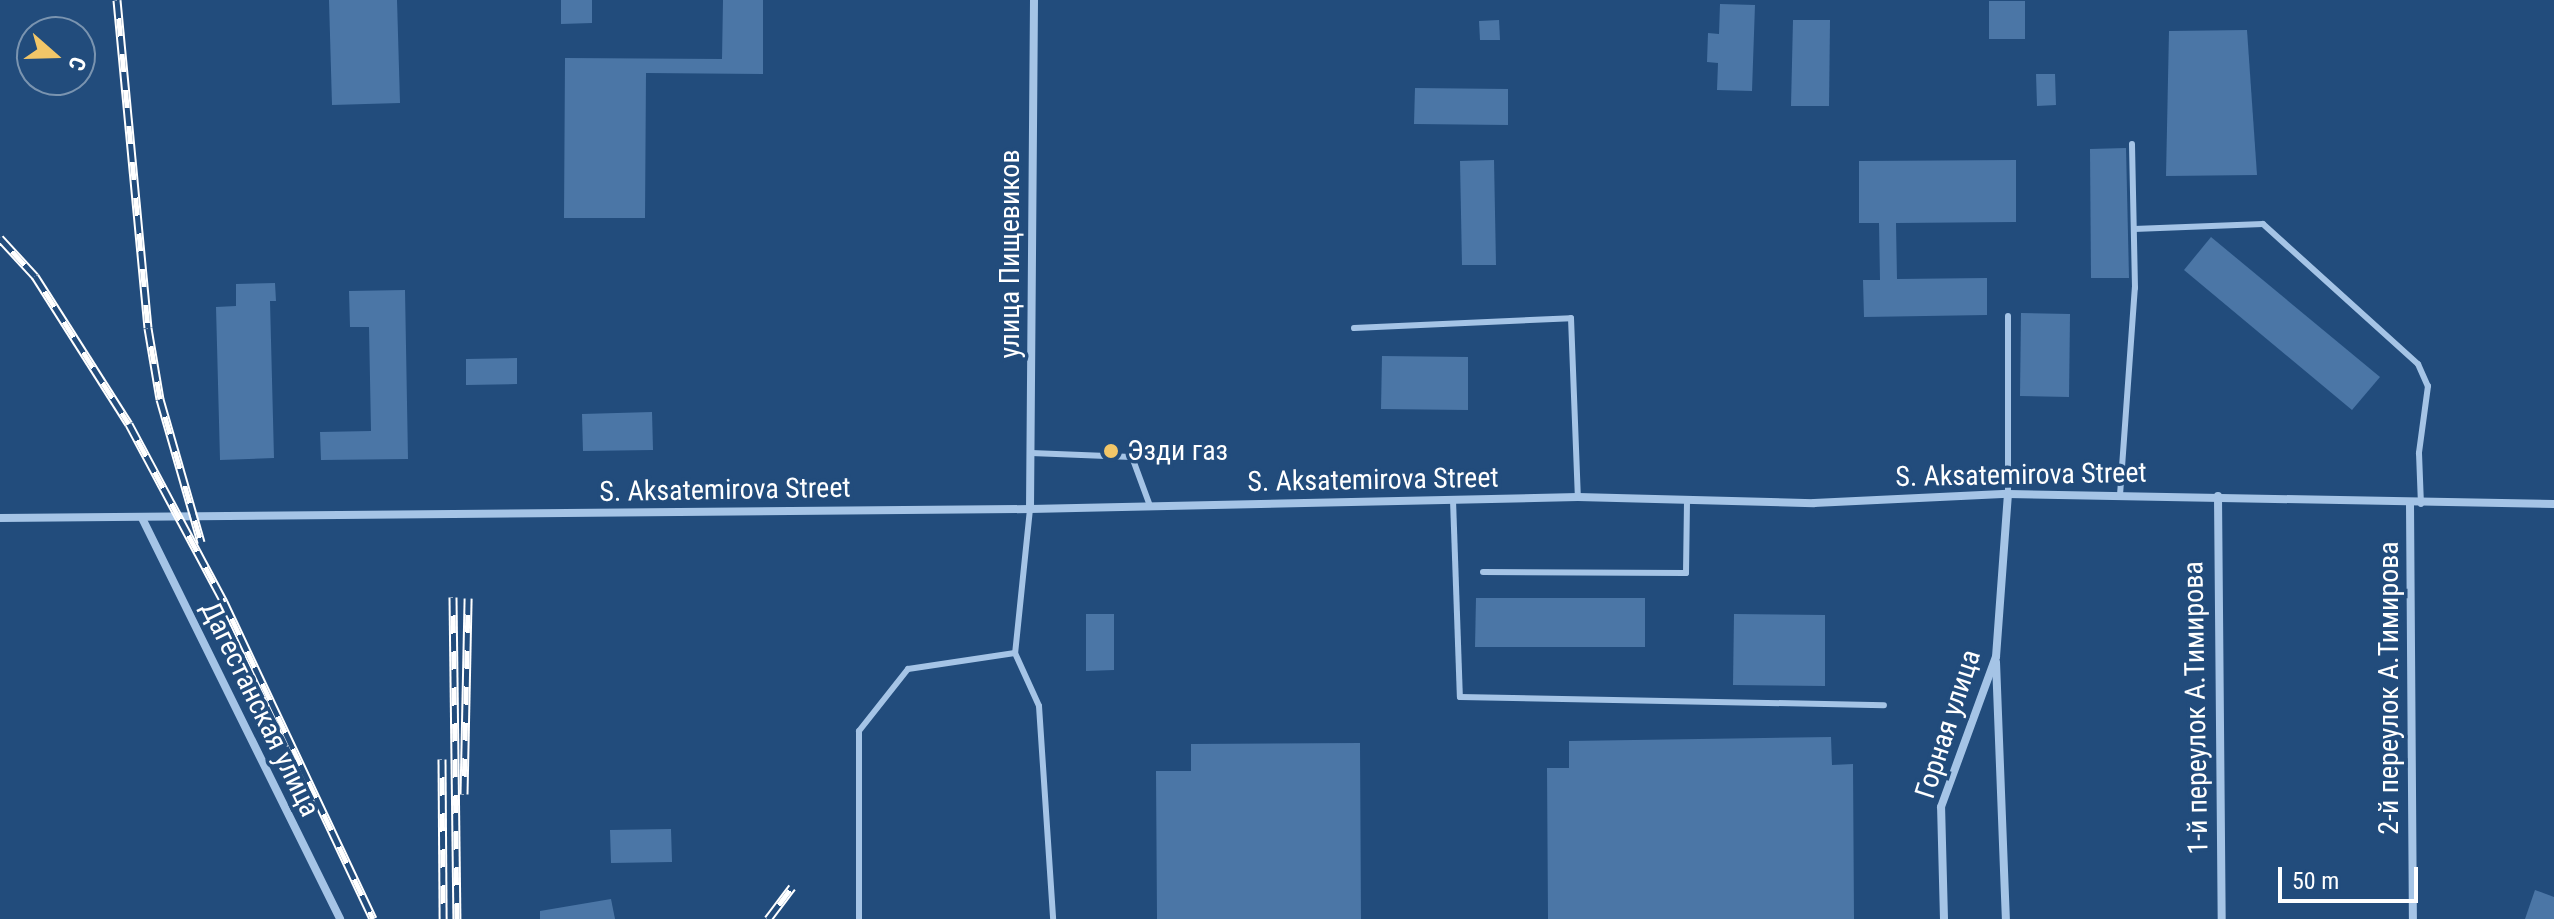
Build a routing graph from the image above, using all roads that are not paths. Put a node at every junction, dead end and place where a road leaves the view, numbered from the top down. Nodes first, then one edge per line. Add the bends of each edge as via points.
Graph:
1 (1034, 0) edge
2 (2132, 144) dead end
3 (2134, 229) junction
4 (2008, 316) dead end
5 (1354, 328) dead end
6 (1031, 453) junction
7 (2008, 494) junction
8 (2120, 495) junction
9 (2218, 496) junction
10 (1578, 497) junction
11 (1453, 500) junction
12 (1687, 500) junction
13 (2410, 504) junction
14 (2421, 504) junction
15 (2554, 504) edge
16 (1150, 506) junction
17 (1030, 509) junction
18 (0, 518) edge
19 (142, 518) junction
20 (1483, 572) dead end
21 (1015, 653) junction
22 (1996, 657) junction
23 (1884, 705) dead end
24 (340, 919) edge
25 (859, 919) edge
26 (1053, 919) edge
27 (1944, 919) edge
28 (2006, 919) edge
29 (2222, 919) edge
30 (2413, 919) edge

1 - 6 street, улица Пищевиков
2 - 3 lane
3 - 8 lane via 2135,288
3 - 14 lane via 2263,224 2418,364 2428,386 2419,453
4 - 7 lane
5 - 10 lane via 1571,318
6 - 16 lane via 1132,457
6 - 17 street, улица Пищевиков
7 - 8 street, S. Aksatemirova Street
7 - 12 street, S. Aksatemirova Street via 1814,503
7 - 22 street, Горная улица
8 - 9 street, S. Aksatemirova Street
9 - 13 street, S. Aksatemirova Street
9 - 29 street, 1-й переулок А.Тимирова
10 - 11 street, S. Aksatemirova Street
10 - 12 street, S. Aksatemirova Street
11 - 16 street, S. Aksatemirova Street
11 - 23 lane via 1460,697
12 - 20 lane via 1686,573
13 - 14 street, S. Aksatemirova Street
13 - 30 street, 2-й переулок А.Тимирова
14 - 15 street, S. Aksatemirova Street
16 - 17 street, S. Aksatemirova Street
17 - 19 street, S. Aksatemirova Street
17 - 21 lane
18 - 19 street, S. Aksatemirova Street
19 - 24 street, Дагестанская улица
21 - 25 lane via 908,669 859,731
21 - 26 lane via 1039,706
22 - 27 street, Горная улица via 1941,807
22 - 28 street

